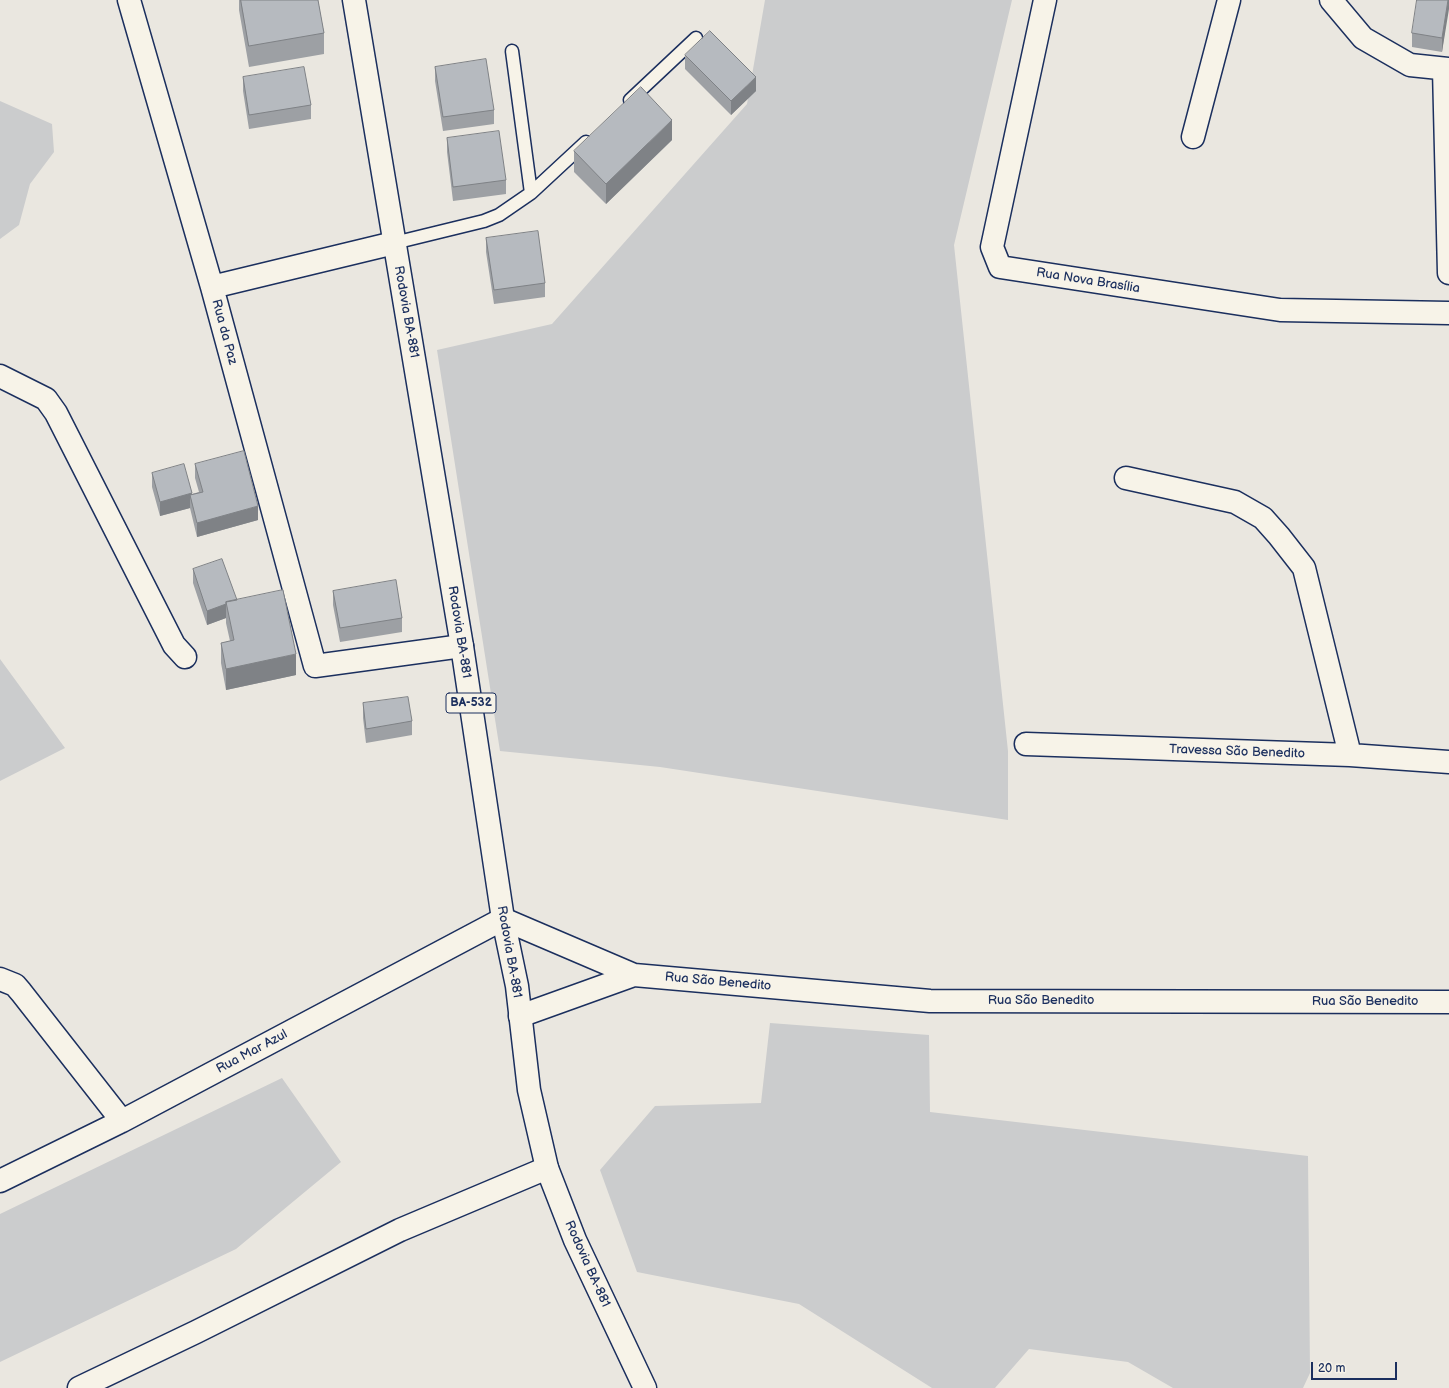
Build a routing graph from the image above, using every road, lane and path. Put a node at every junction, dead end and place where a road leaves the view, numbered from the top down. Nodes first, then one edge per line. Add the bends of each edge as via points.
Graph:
1 (129, 0) edge
2 (354, 0) edge
3 (1045, 0) edge
4 (1229, 0) edge
5 (1331, 0) edge
6 (696, 38) dead end
7 (512, 51) dead end
8 (1447, 69) edge
9 (622, 108) edge
10 (594, 134) edge
11 (1193, 137) dead end
12 (531, 193) junction
13 (394, 243) junction
14 (1449, 273) edge
15 (212, 287) junction
16 (1449, 313) edge
17 (0, 376) edge
18 (1126, 478) dead end
19 (462, 646) junction
20 (185, 657) dead end
21 (1026, 744) dead end
22 (1350, 755) junction
23 (1449, 762) edge
24 (503, 920) junction
25 (634, 975) junction
26 (0, 979) edge
27 (1449, 1002) edge
28 (520, 1016) junction
29 (122, 1121) junction
30 (547, 1168) junction
31 (0, 1181) edge
32 (79, 1388) edge
33 (645, 1388) edge

1 - 15 street, Rua da Paz
2 - 13 street, Rodovia BA-881 / BA-532
3 - 16 street, Rua Nova Brasília via 992,247 1000,267 1280,310
4 - 11 street
5 - 8 street via 1363,38 1410,65
6 - 9 lane
7 - 12 lane
8 - 14 street
10 - 12 lane
12 - 13 lane via 484,222
13 - 15 street
13 - 19 street, Rodovia BA-881 / BA-532
15 - 19 street, Rua da Paz via 315,666
17 - 20 street via 46,399 56,413 174,645
18 - 22 street via 1235,502 1263,518 1279,536 1304,568
19 - 24 street, Rodovia BA-881 / BA-532
21 - 22 street, Travessa São Benedito
22 - 23 street, Travessa São Benedito
24 - 25 street, Rua São Benedito
24 - 28 street, Rodovia BA-881 / BA-532 via 517,986
24 - 29 street, Rua Mar Azul
25 - 27 street, Rua São Benedito via 930,1001
25 - 28 street, Rua São Benedito
26 - 29 street via 15,985
28 - 30 street, Rodovia BA-881 / BA-532 via 529,1090
29 - 31 street, Rua Mar Azul
30 - 32 street via 400,1230
30 - 33 street, Rodovia BA-881 / BA-532 via 575,1240

